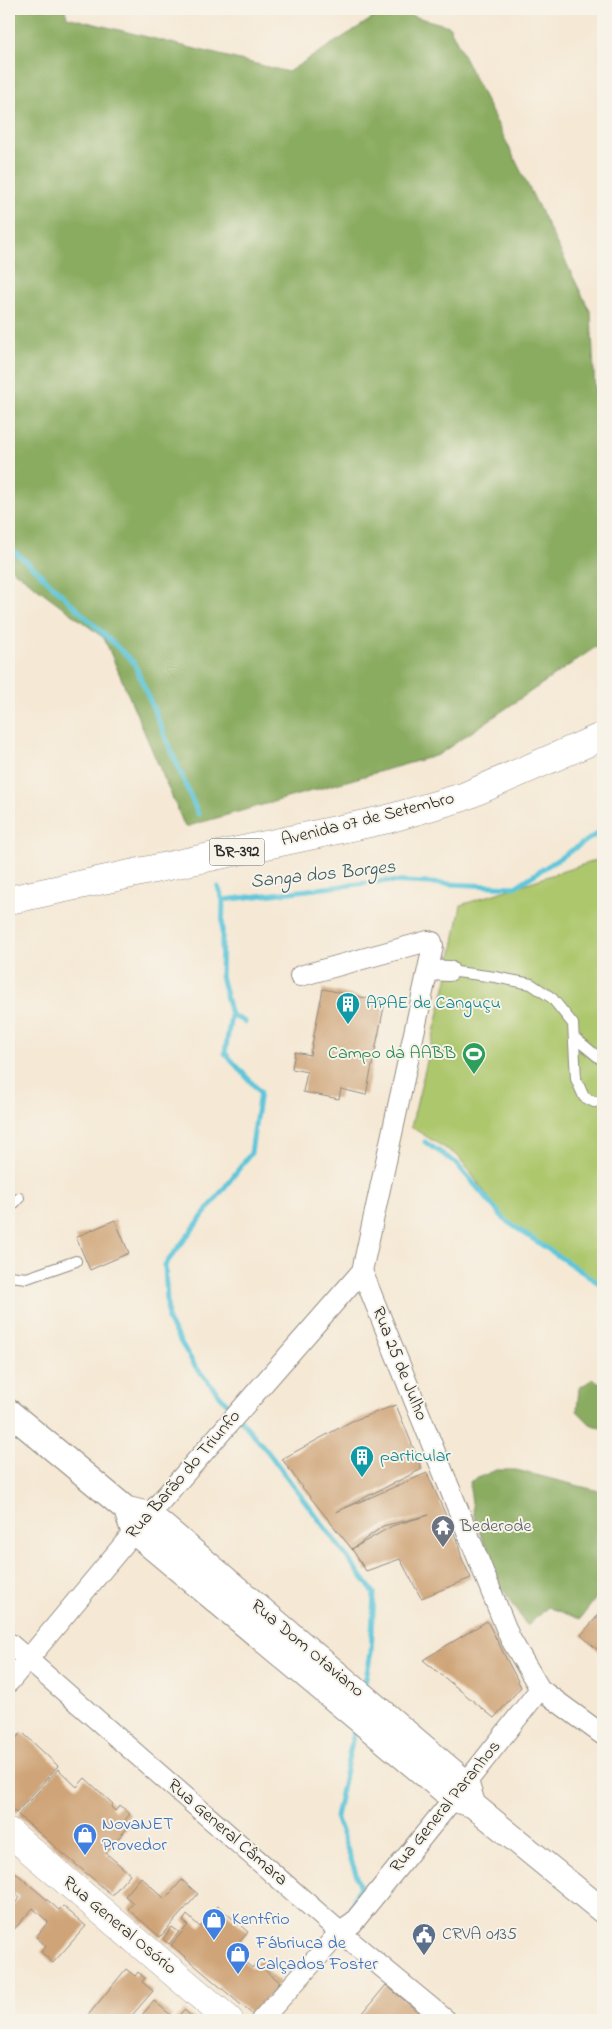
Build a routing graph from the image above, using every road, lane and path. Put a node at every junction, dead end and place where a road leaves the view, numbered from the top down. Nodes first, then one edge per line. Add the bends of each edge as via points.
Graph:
1 (603, 736) edge
2 (9, 900) edge
3 (428, 970) junction
4 (449, 971) joint
5 (300, 976) dead end
6 (575, 1038) junction
7 (603, 1061) edge
8 (603, 1100) edge
9 (19, 1198) dead end
10 (9, 1210) edge
11 (76, 1261) dead end
12 (362, 1271) junction
13 (9, 1276) edge
14 (9, 1412) edge
15 (137, 1519) junction
16 (9, 1642) edge
17 (28, 1659) junction
18 (9, 1682) edge
19 (540, 1689) junction
20 (603, 1735) edge
21 (464, 1796) junction
22 (9, 1832) edge
23 (9, 1850) edge
24 (603, 1911) edge
25 (346, 1932) junction
26 (209, 2020) edge
27 (229, 2020) edge
28 (261, 2020) edge
29 (277, 2020) edge
30 (446, 2020) edge

1 - 2 main road, Avenida 07 de Setembro / BR-392 via 463,797 388,819
3 - 4 street
3 - 5 street via 433,946 428,941
3 - 12 street
4 - 6 lane via 531,984 552,998 573,1024
6 - 7 lane
6 - 8 lane via 576,1079 584,1096 594,1102
9 - 10 lane
11 - 13 lane via 27,1278
12 - 15 street, Rua Barão do Triunfo
12 - 19 street, Rua 25 de Julho via 510,1638
14 - 15 street, Rua Dom Otaviano
15 - 17 street, Rua Barão do Triunfo
15 - 21 street, Rua Dom Otaviano
16 - 17 street, Rua General Câmara
17 - 18 street, Rua Barão do Triunfo
17 - 25 street, Rua General Câmara
19 - 20 street, Rua 25 de Julho
19 - 21 street, Rua General Paranhos
21 - 24 street, Rua Dom Otaviano
21 - 25 street, Rua General Paranhos
22 - 27 main road, Rua General Osório
23 - 26 main road, Rua General Osório
25 - 28 street, Rua General Paranhos
25 - 29 street, Rua General Paranhos
25 - 30 street, Rua General Câmara

